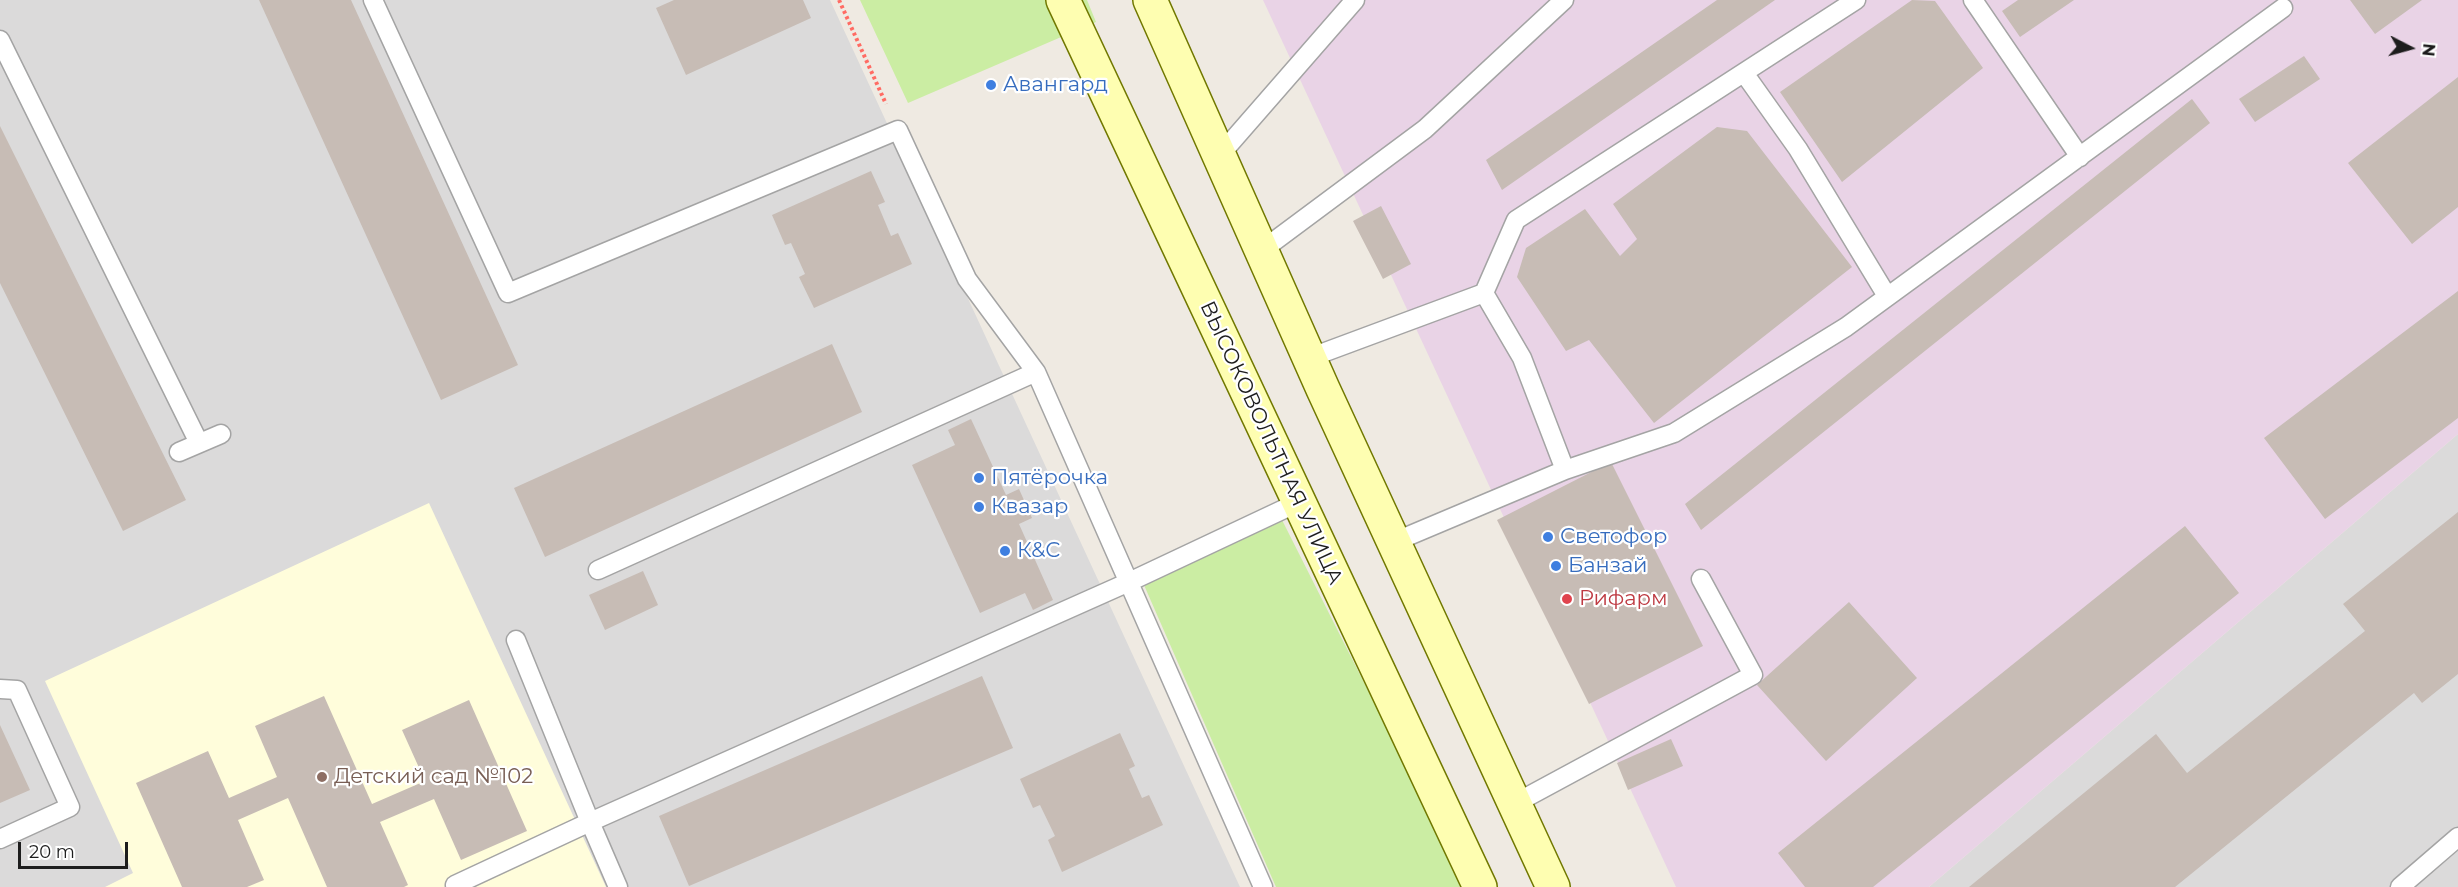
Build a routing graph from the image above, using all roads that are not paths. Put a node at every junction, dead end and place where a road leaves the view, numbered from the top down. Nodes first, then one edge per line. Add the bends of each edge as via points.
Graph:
1 (373, 0) edge
2 (1063, 0) edge
3 (1150, 0) edge
4 (1355, 0) edge
5 (1564, 0) edge
6 (1856, 0) edge
7 (1973, 0) edge
8 (2283, 8) dead end
9 (0, 40) edge
10 (1744, 73) junction
11 (1220, 156) junction
12 (2080, 157) junction
13 (1261, 250) junction
14 (1484, 293) junction
15 (1887, 297) junction
16 (1309, 358) junction
17 (1036, 372) junction
18 (221, 434) dead end
19 (199, 443) junction
20 (179, 452) dead end
21 (1565, 470) junction
22 (1299, 502) junction
23 (1394, 542) junction
24 (598, 570) dead end
25 (1701, 579) dead end
26 (1129, 582) junction
27 (516, 640) dead end
28 (0, 689) edge
29 (1514, 804) junction
30 (590, 822) junction
31 (2458, 837) edge
32 (0, 839) edge
33 (454, 885) dead end
34 (618, 887) edge
35 (1263, 887) edge
36 (1480, 887) edge
37 (1553, 887) edge
38 (2400, 887) edge

1 - 17 lane via 508,294 898,130 967,279
2 - 22 street, ВЫСОКОВОЛЬТНАЯ УЛИЦА
3 - 11 street
4 - 11 lane
5 - 13 lane via 1425,129
6 - 10 lane
7 - 12 lane
8 - 12 lane
9 - 19 lane
10 - 14 lane via 1516,220
10 - 15 lane via 1798,149
11 - 13 street
12 - 15 lane
13 - 16 street
14 - 16 lane
14 - 21 lane via 1522,358
15 - 21 lane via 1846,327 1674,433
16 - 23 street
17 - 24 lane
17 - 26 lane
18 - 19 lane
19 - 20 lane
21 - 23 lane
22 - 26 lane
22 - 36 street, ВЫСОКОВОЛЬТНАЯ УЛИЦА
23 - 29 street
25 - 29 lane via 1753,675
26 - 30 lane
26 - 35 lane
27 - 30 lane
28 - 32 lane via 17,690 70,807
29 - 37 street
30 - 33 lane
30 - 34 lane
31 - 38 lane

